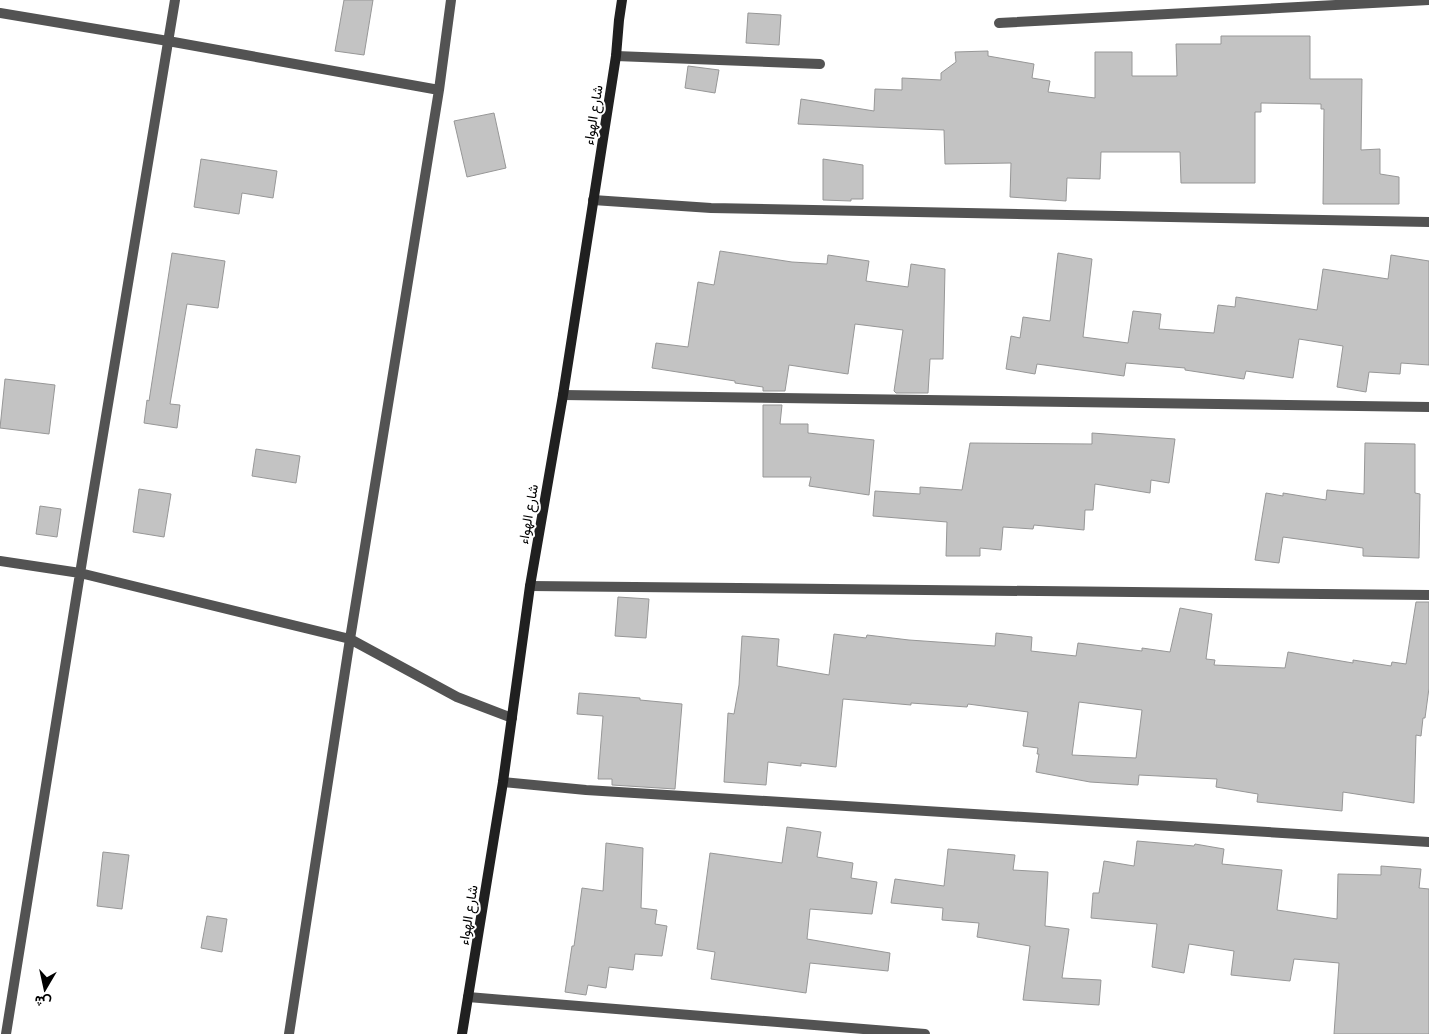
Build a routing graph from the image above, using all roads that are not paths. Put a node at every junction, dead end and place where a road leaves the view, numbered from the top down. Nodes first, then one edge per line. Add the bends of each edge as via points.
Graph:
1 (175, 0) edge
2 (451, 0) edge
3 (622, 0) edge
4 (1429, 0) edge
5 (0, 13) edge
6 (999, 23) dead end
7 (168, 41) junction
8 (616, 56) junction
9 (820, 64) dead end
10 (438, 90) junction
11 (593, 200) junction
12 (1429, 222) edge
13 (563, 395) junction
14 (1429, 407) edge
15 (0, 561) edge
16 (80, 573) junction
17 (530, 586) junction
18 (1429, 595) edge
19 (350, 640) junction
20 (512, 718) junction
21 (503, 782) junction
22 (1429, 842) edge
23 (468, 997) junction
24 (6, 1034) edge
25 (289, 1034) edge
26 (462, 1034) edge
27 (925, 1034) edge

1 - 7 street
2 - 10 street
3 - 8 street, شارع الهواء
4 - 6 street
5 - 7 street
7 - 10 street
7 - 16 street
8 - 9 street
8 - 11 street, شارع الهواء
10 - 19 street
11 - 12 street via 711,208
11 - 13 street, شارع الهواء
13 - 14 street
13 - 17 street, شارع الهواء
15 - 16 street
16 - 19 street
16 - 24 street
17 - 18 street
17 - 20 street, شارع الهواء
19 - 20 street via 457,697
19 - 25 street
20 - 21 street, شارع الهواء
21 - 22 street via 586,790
21 - 23 street, شارع الهواء
23 - 26 street, شارع الهواء
23 - 27 street

